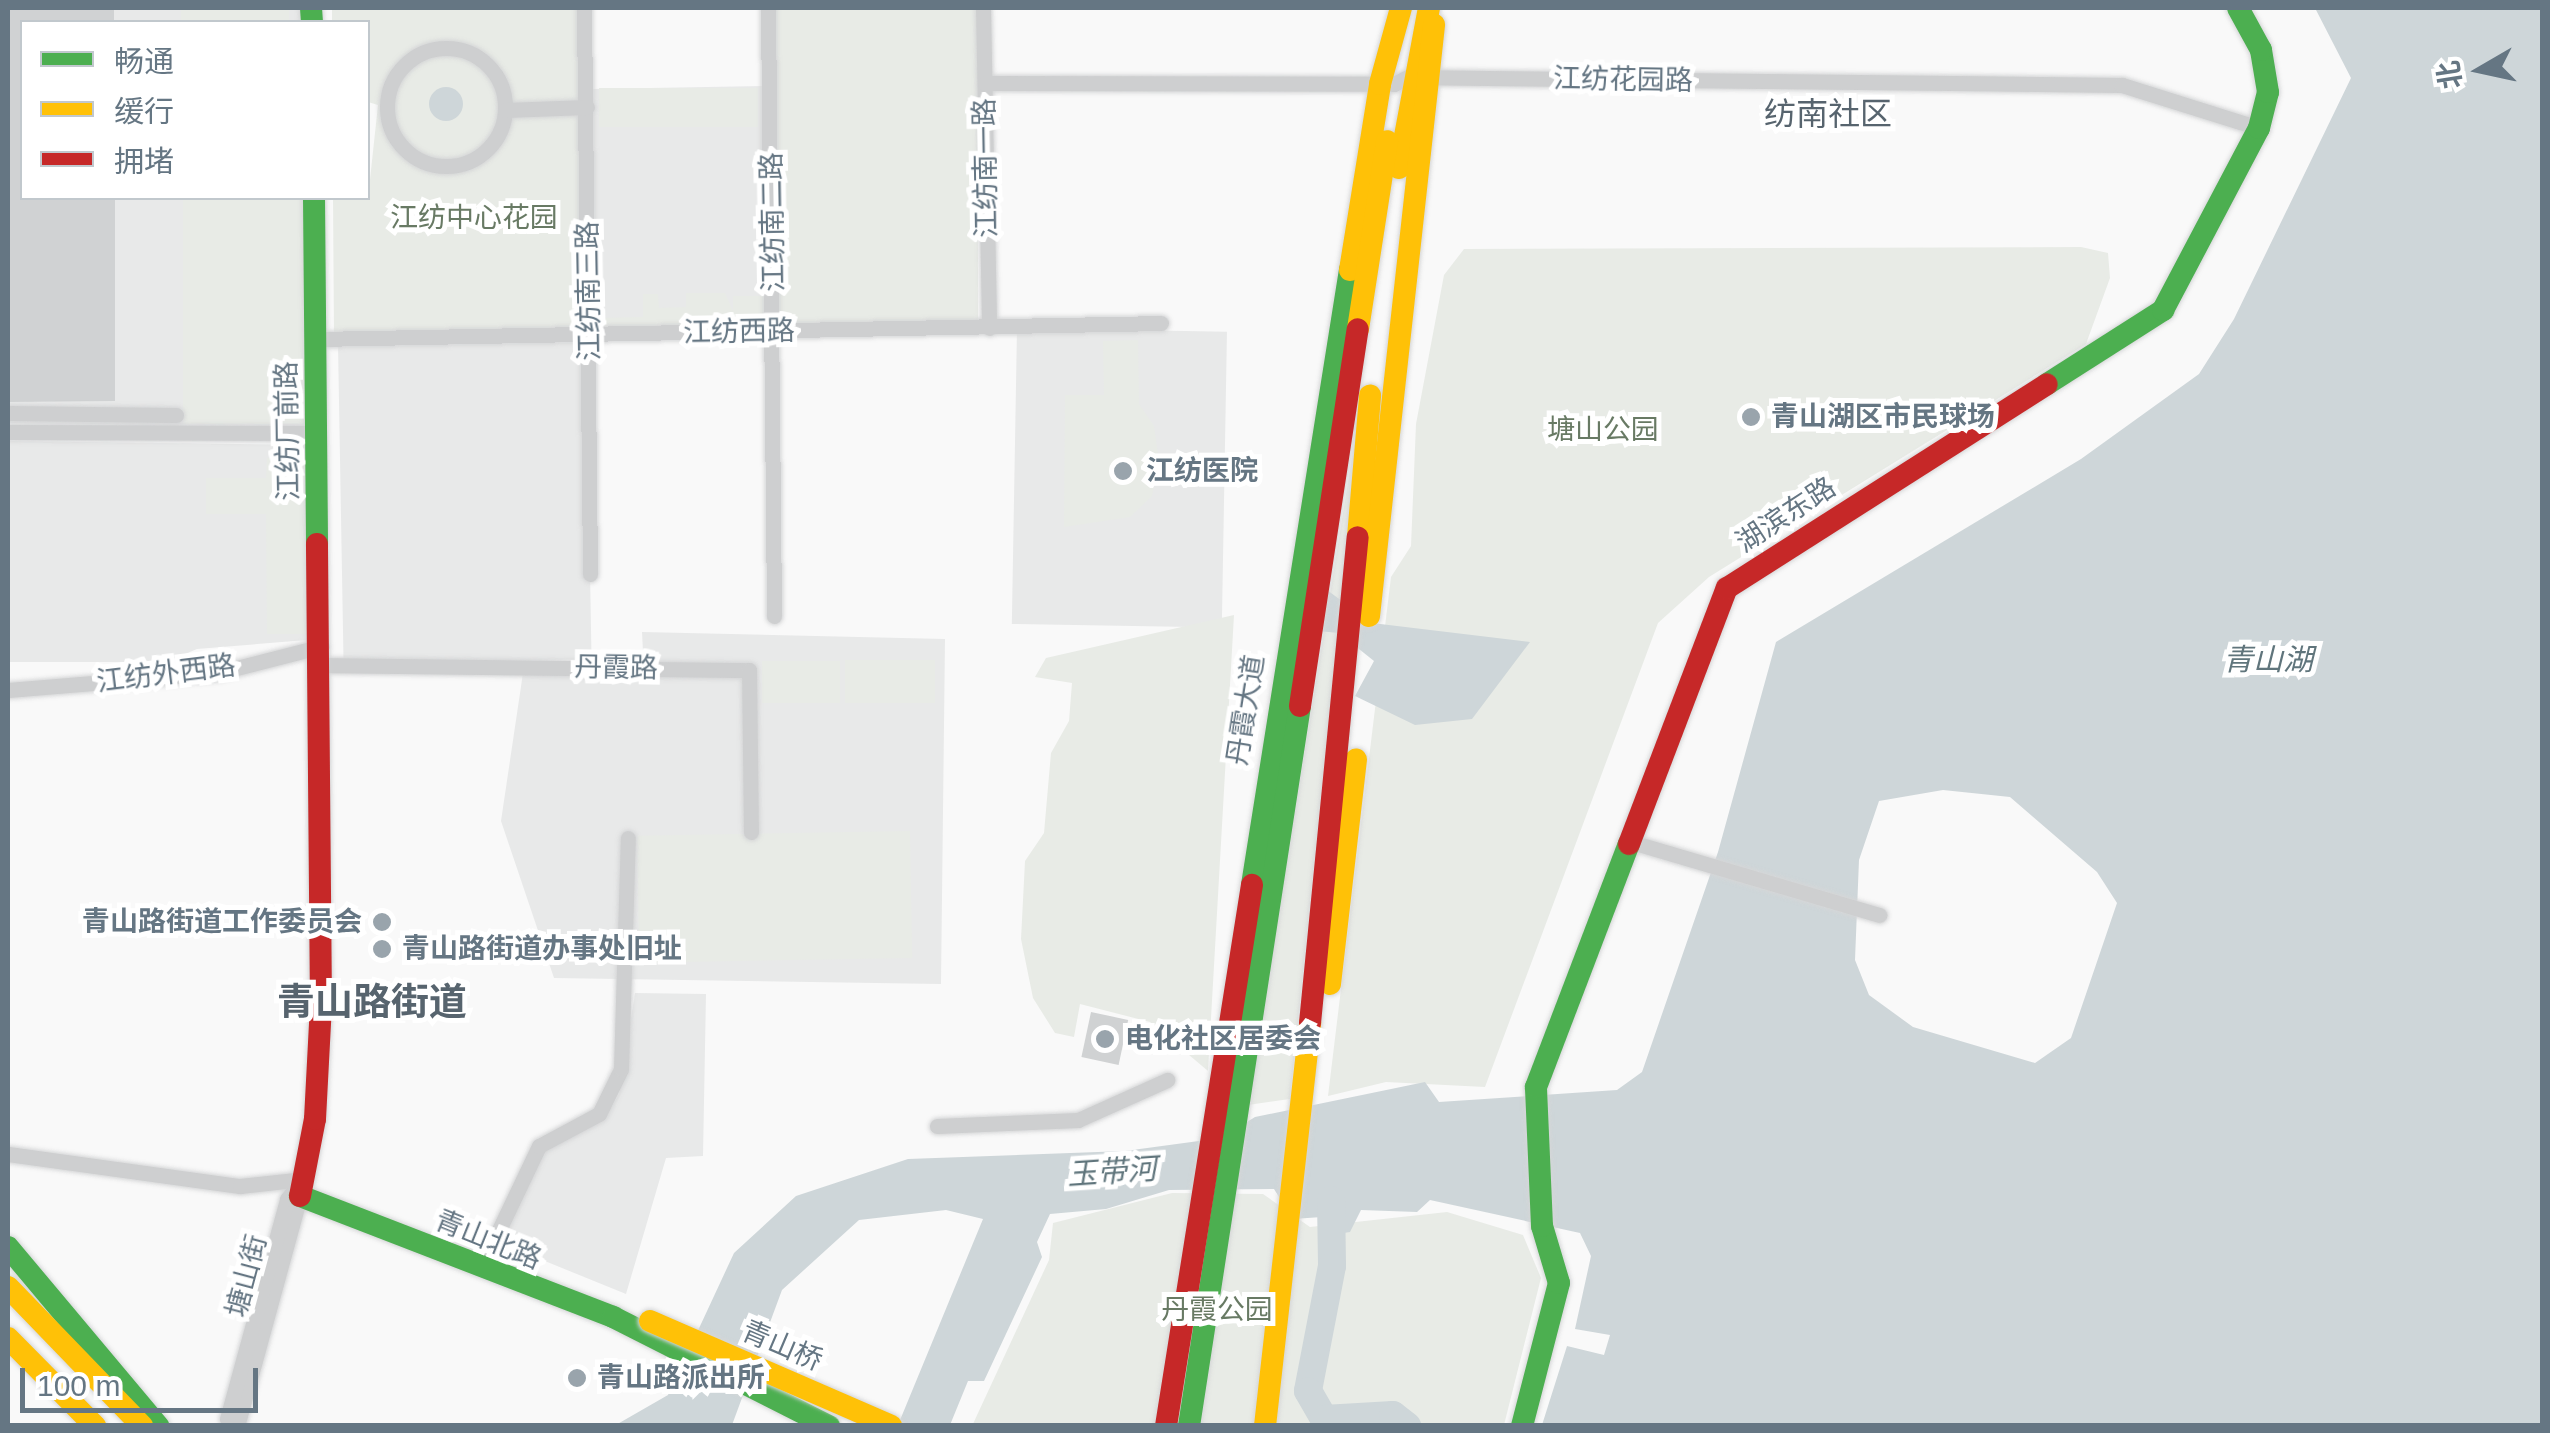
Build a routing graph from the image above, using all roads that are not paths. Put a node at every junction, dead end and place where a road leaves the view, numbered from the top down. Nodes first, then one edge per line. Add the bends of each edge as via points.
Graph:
1 (584, 8) edge
2 (768, 8) edge
3 (983, 8) edge
4 (1403, 8) edge
5 (1432, 8) edge
6 (2238, 8) edge
7 (1404, 81) junction
8 (985, 83) junction
9 (587, 107) junction
10 (505, 110) junction
11 (2259, 128) junction
12 (314, 200) edge
13 (1161, 323) dead end
14 (989, 328) junction
15 (776, 332) junction
16 (590, 335) junction
17 (316, 339) junction
18 (8, 413) edge
19 (176, 415) dead end
20 (8, 432) edge
21 (317, 434) junction
22 (590, 574) dead end
23 (774, 616) dead end
24 (322, 649) junction
25 (8, 680) edge
26 (8, 690) edge
27 (751, 832) dead end
28 (628, 838) dead end
29 (1628, 842) junction
30 (1879, 914) dead end
31 (1167, 1080) dead end
32 (937, 1126) dead end
33 (8, 1154) edge
34 (302, 1188) junction
35 (1292, 1218) junction
36 (1208, 1225) junction
37 (8, 1248) edge
38 (487, 1255) junction
39 (8, 1287) edge
40 (652, 1329) junction
41 (8, 1338) edge
42 (1264, 1418) edge
43 (1194, 1419) edge
44 (95, 1426) edge
45 (142, 1426) edge
46 (158, 1426) edge
47 (829, 1426) edge
48 (891, 1426) edge
49 (1166, 1426) edge
50 (1279, 1426) edge
51 (1522, 1426) edge

1 - 9 street, 江纺南三路
2 - 15 street, 江纺南二路
3 - 8 street, 江纺南一路
4 - 7 main road, 丹霞大道
5 - 7 main road, 丹霞大道
6 - 11 main road, 湖滨东路 via 2261,50 2268,92
7 - 8 street, 江纺花园路
7 - 11 street, 江纺花园路 via 2122,85
7 - 35 main road, 丹霞大道 via 1386,416 1348,855
7 - 36 main road, 丹霞大道 via 1222,1107
8 - 14 street, 江纺南一路
9 - 10 street
9 - 16 street, 江纺南三路
10 - 10 street via 491,146 458,165 439,166 420,160 393,133 388,95 408,61 444,47 481,58 495,72
11 - 29 main road, 湖滨东路 via 2163,310 1727,588
12 - 17 main road, 江纺厂前路
13 - 14 street, 江纺西路
14 - 15 street, 江纺西路
15 - 16 street, 江纺西路
15 - 23 street, 江纺南二路
16 - 17 street, 江纺西路
16 - 22 street, 江纺南三路
17 - 21 main road, 江纺厂前路
18 - 19 street
20 - 21 street
21 - 24 main road, 江纺厂前路
24 - 25 street, 江纺外西路 via 215,665
24 - 26 street, 江纺外西路 via 217,673
24 - 27 street, 丹霞路 via 749,670
24 - 34 main road, 塘山街 via 321,1006
28 - 38 street via 621,1069 599,1114 539,1146
29 - 30 street
29 - 51 main road, 湖滨东路 via 1536,1087 1542,1226 1559,1283
31 - 32 street via 1078,1120
33 - 34 street via 240,1186
34 - 34 street, 塘山街 via 287,1199 226,1419 238,1422
34 - 38 main road, 青山北路
34 - 40 main road, 青山北路
35 - 42 main road, 丹霞大道
35 - 50 main road, 丹霞大道
36 - 43 main road, 丹霞大道
36 - 49 main road, 丹霞大道
37 - 46 main road
38 - 40 main road, 青山北路
39 - 45 main road
40 - 47 main road, 青山桥
40 - 48 main road, 青山桥, bridge
41 - 44 main road

